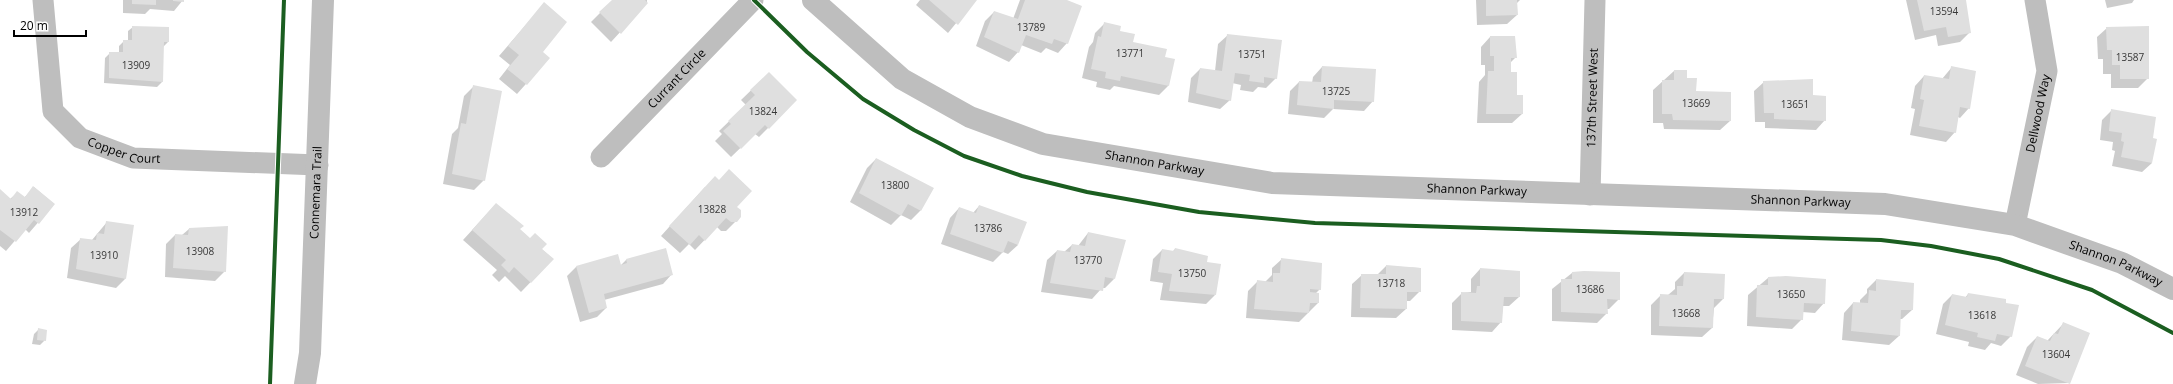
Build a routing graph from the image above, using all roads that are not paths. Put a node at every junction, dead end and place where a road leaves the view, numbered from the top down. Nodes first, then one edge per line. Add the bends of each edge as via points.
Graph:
1 (43, 0) edge
2 (323, 0) edge
3 (752, 0) edge
4 (813, 0) edge
5 (1595, 0) edge
6 (2034, 0) edge
7 (601, 157) dead end
8 (318, 165) junction
9 (1590, 195) junction
10 (2015, 226) junction
11 (2173, 289) edge
12 (305, 384) edge

1 - 8 street, Copper Court via 53,110 80,138 134,158
2 - 8 street, Connemara Trail
3 - 7 street, Currant Circle
4 - 9 street, Shannon Parkway via 902,78 970,117 1043,144 1272,184
5 - 9 street, 137th Street West
6 - 10 street, Dellwood Way via 2047,72
8 - 12 street, Connemara Trail via 310,353
9 - 10 street, Shannon Parkway via 1885,204
10 - 11 street, Shannon Parkway via 2122,263

